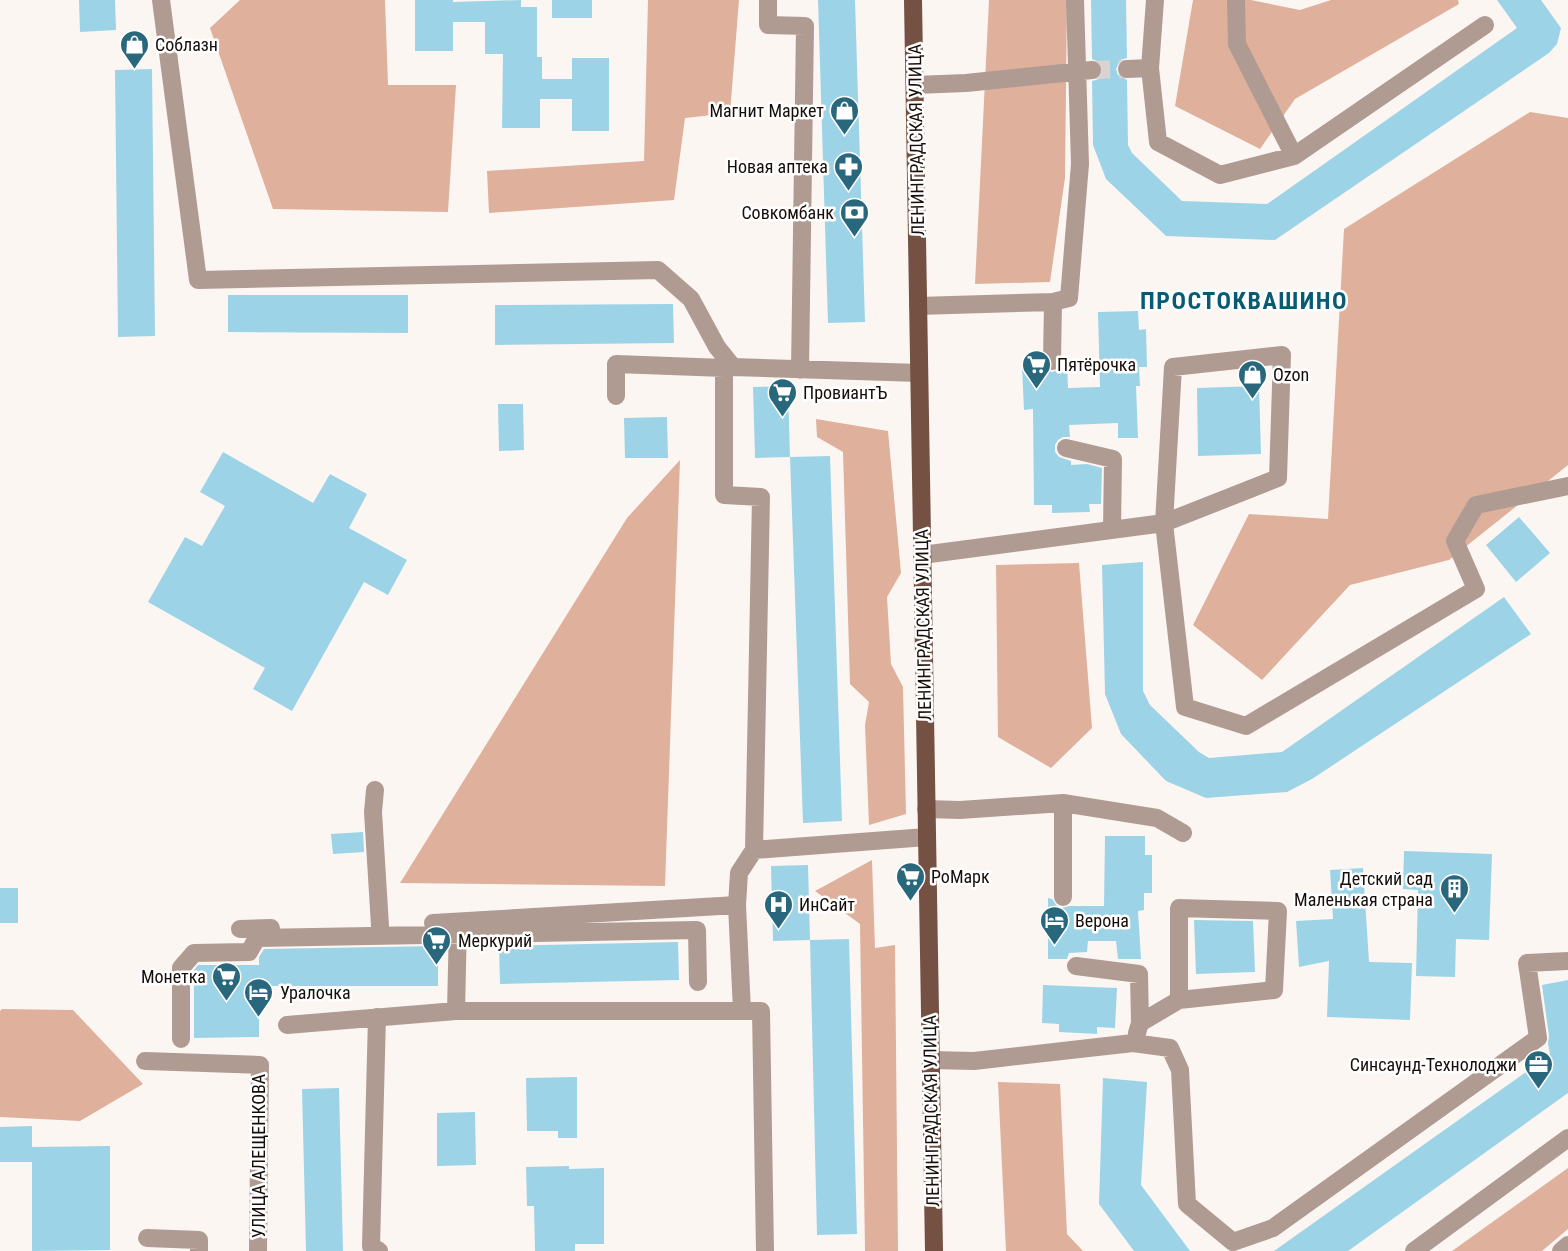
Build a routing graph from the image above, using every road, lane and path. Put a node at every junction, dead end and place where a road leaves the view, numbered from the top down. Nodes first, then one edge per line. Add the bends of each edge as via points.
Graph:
1 (161, 0) edge
2 (768, 0) edge
3 (913, 0) edge
4 (1075, 0) edge
5 (1155, 0) edge
6 (1236, 0) edge
7 (1485, 25) dead end
8 (1150, 68) junction
9 (1127, 69) tunnel mouth
10 (1085, 70) junction
11 (915, 85) junction
12 (1294, 156) junction
13 (1053, 302) junction
14 (918, 306) junction
15 (1052, 361) dead end
16 (729, 368) junction
17 (800, 370) junction
18 (919, 373) junction
19 (616, 396) dead end
20 (1066, 448) dead end
21 (1568, 486) edge
22 (1164, 524) junction
23 (1112, 530) junction
24 (922, 555) junction
25 (375, 790) dead end
26 (1063, 803) junction
27 (927, 809) junction
28 (1183, 833) dead end
29 (927, 837) junction
30 (754, 850) junction
31 (1062, 897) dead end
32 (737, 905) junction
33 (380, 926) junction
34 (458, 928) junction
35 (240, 929) dead end
36 (1568, 961) edge
37 (1076, 966) dead end
38 (698, 982) dead end
39 (1179, 1000) junction
40 (456, 1011) junction
41 (742, 1011) junction
42 (377, 1017) junction
43 (1140, 1023) junction
44 (287, 1025) dead end
45 (181, 1039) dead end
46 (1133, 1043) junction
47 (931, 1060) junction
48 (145, 1061) dead end
49 (1568, 1138) edge
50 (147, 1238) dead end
51 (1568, 1245) edge
52 (1233, 1246) edge
53 (199, 1251) edge
54 (258, 1251) edge
55 (379, 1251) edge
56 (765, 1251) edge
57 (934, 1251) edge
58 (1414, 1251) edge
59 (1561, 1251) edge

1 - 16 street via 198,280 658,270 691,299
2 - 17 street via 768,25 805,26
3 - 11 main road, ЛЕНИНГРАДСКАЯ УЛИЦА
4 - 10 street
5 - 8 street
6 - 12 street via 1237,44
7 - 12 street
8 - 9 street
8 - 12 street via 1158,142 1220,175
10 - 11 street
10 - 13 street via 1069,298
11 - 14 main road, ЛЕНИНГРАДСКАЯ УЛИЦА
13 - 14 street
13 - 15 street
14 - 18 main road, ЛЕНИНГРАДСКАЯ УЛИЦА
16 - 17 street
16 - 19 street via 616,364
16 - 30 street via 724,495 761,497
17 - 18 street
18 - 24 main road, ЛЕНИНГРАДСКАЯ УЛИЦА
20 - 23 street via 1113,459
21 - 22 street via 1476,505 1455,541 1476,589 1246,726 1185,707
22 - 22 street via 1173,367 1282,355 1278,478
22 - 23 street
23 - 24 street
24 - 27 main road, ЛЕНИНГРАДСКАЯ УЛИЦА
25 - 33 street
26 - 27 street
26 - 28 street via 1156,818
26 - 31 street
27 - 29 main road, ЛЕНИНГРАДСКАЯ УЛИЦА
29 - 30 street
29 - 47 main road, ЛЕНИНГРАДСКАЯ УЛИЦА
30 - 32 street via 739,873
32 - 34 street
32 - 41 street
33 - 34 street
33 - 35 street
34 - 38 street via 698,930
34 - 40 street
34 - 45 street via 257,938 249,952 194,953 181,968
36 - 52 street via 1527,963 1538,1038 1273,1228
37 - 43 street via 1139,974
39 - 39 street via 1274,990 1278,911 1179,908
39 - 43 street
40 - 41 street
40 - 42 street
41 - 56 street via 761,1011
42 - 44 street
42 - 55 street via 371,1246
43 - 46 street
46 - 47 street via 974,1060
46 - 52 street via 1170,1048 1180,1070 1187,1204
47 - 57 main road, ЛЕНИНГРАДСКАЯ УЛИЦА
48 - 54 street, УЛИЦА АЛЕЩЕНКОВА via 260,1065
49 - 58 street
50 - 53 street via 199,1240
51 - 59 street

